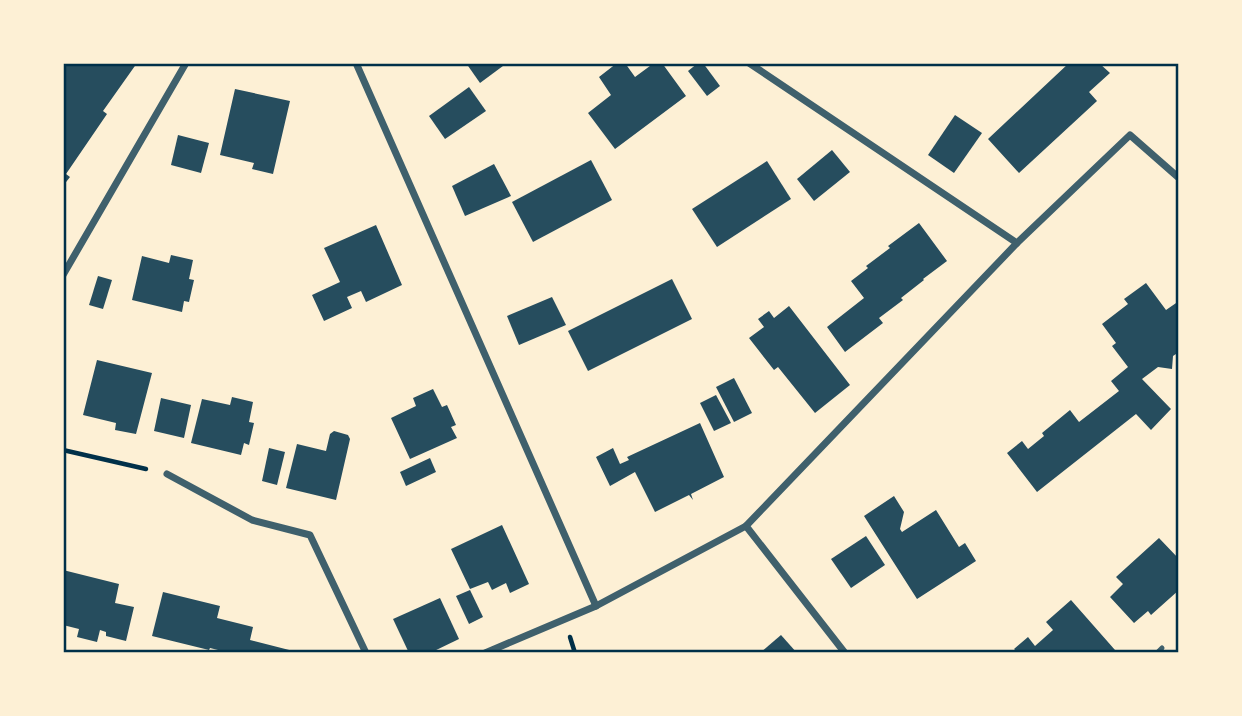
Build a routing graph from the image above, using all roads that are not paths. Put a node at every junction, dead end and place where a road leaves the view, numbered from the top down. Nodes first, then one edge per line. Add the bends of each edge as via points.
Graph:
1 (186, 63) edge
2 (356, 63) edge
3 (749, 63) edge
4 (1179, 178) edge
5 (1017, 243) junction
6 (63, 275) edge
7 (167, 474) road end
8 (746, 526) junction
9 (596, 606) junction
10 (366, 653) edge
11 (485, 653) edge
12 (845, 653) edge

1 - 6 street
2 - 9 street
3 - 5 street
4 - 5 street via 1130,135
5 - 8 street
7 - 10 street via 252,520 310,535
8 - 9 street
8 - 12 street
9 - 11 street

